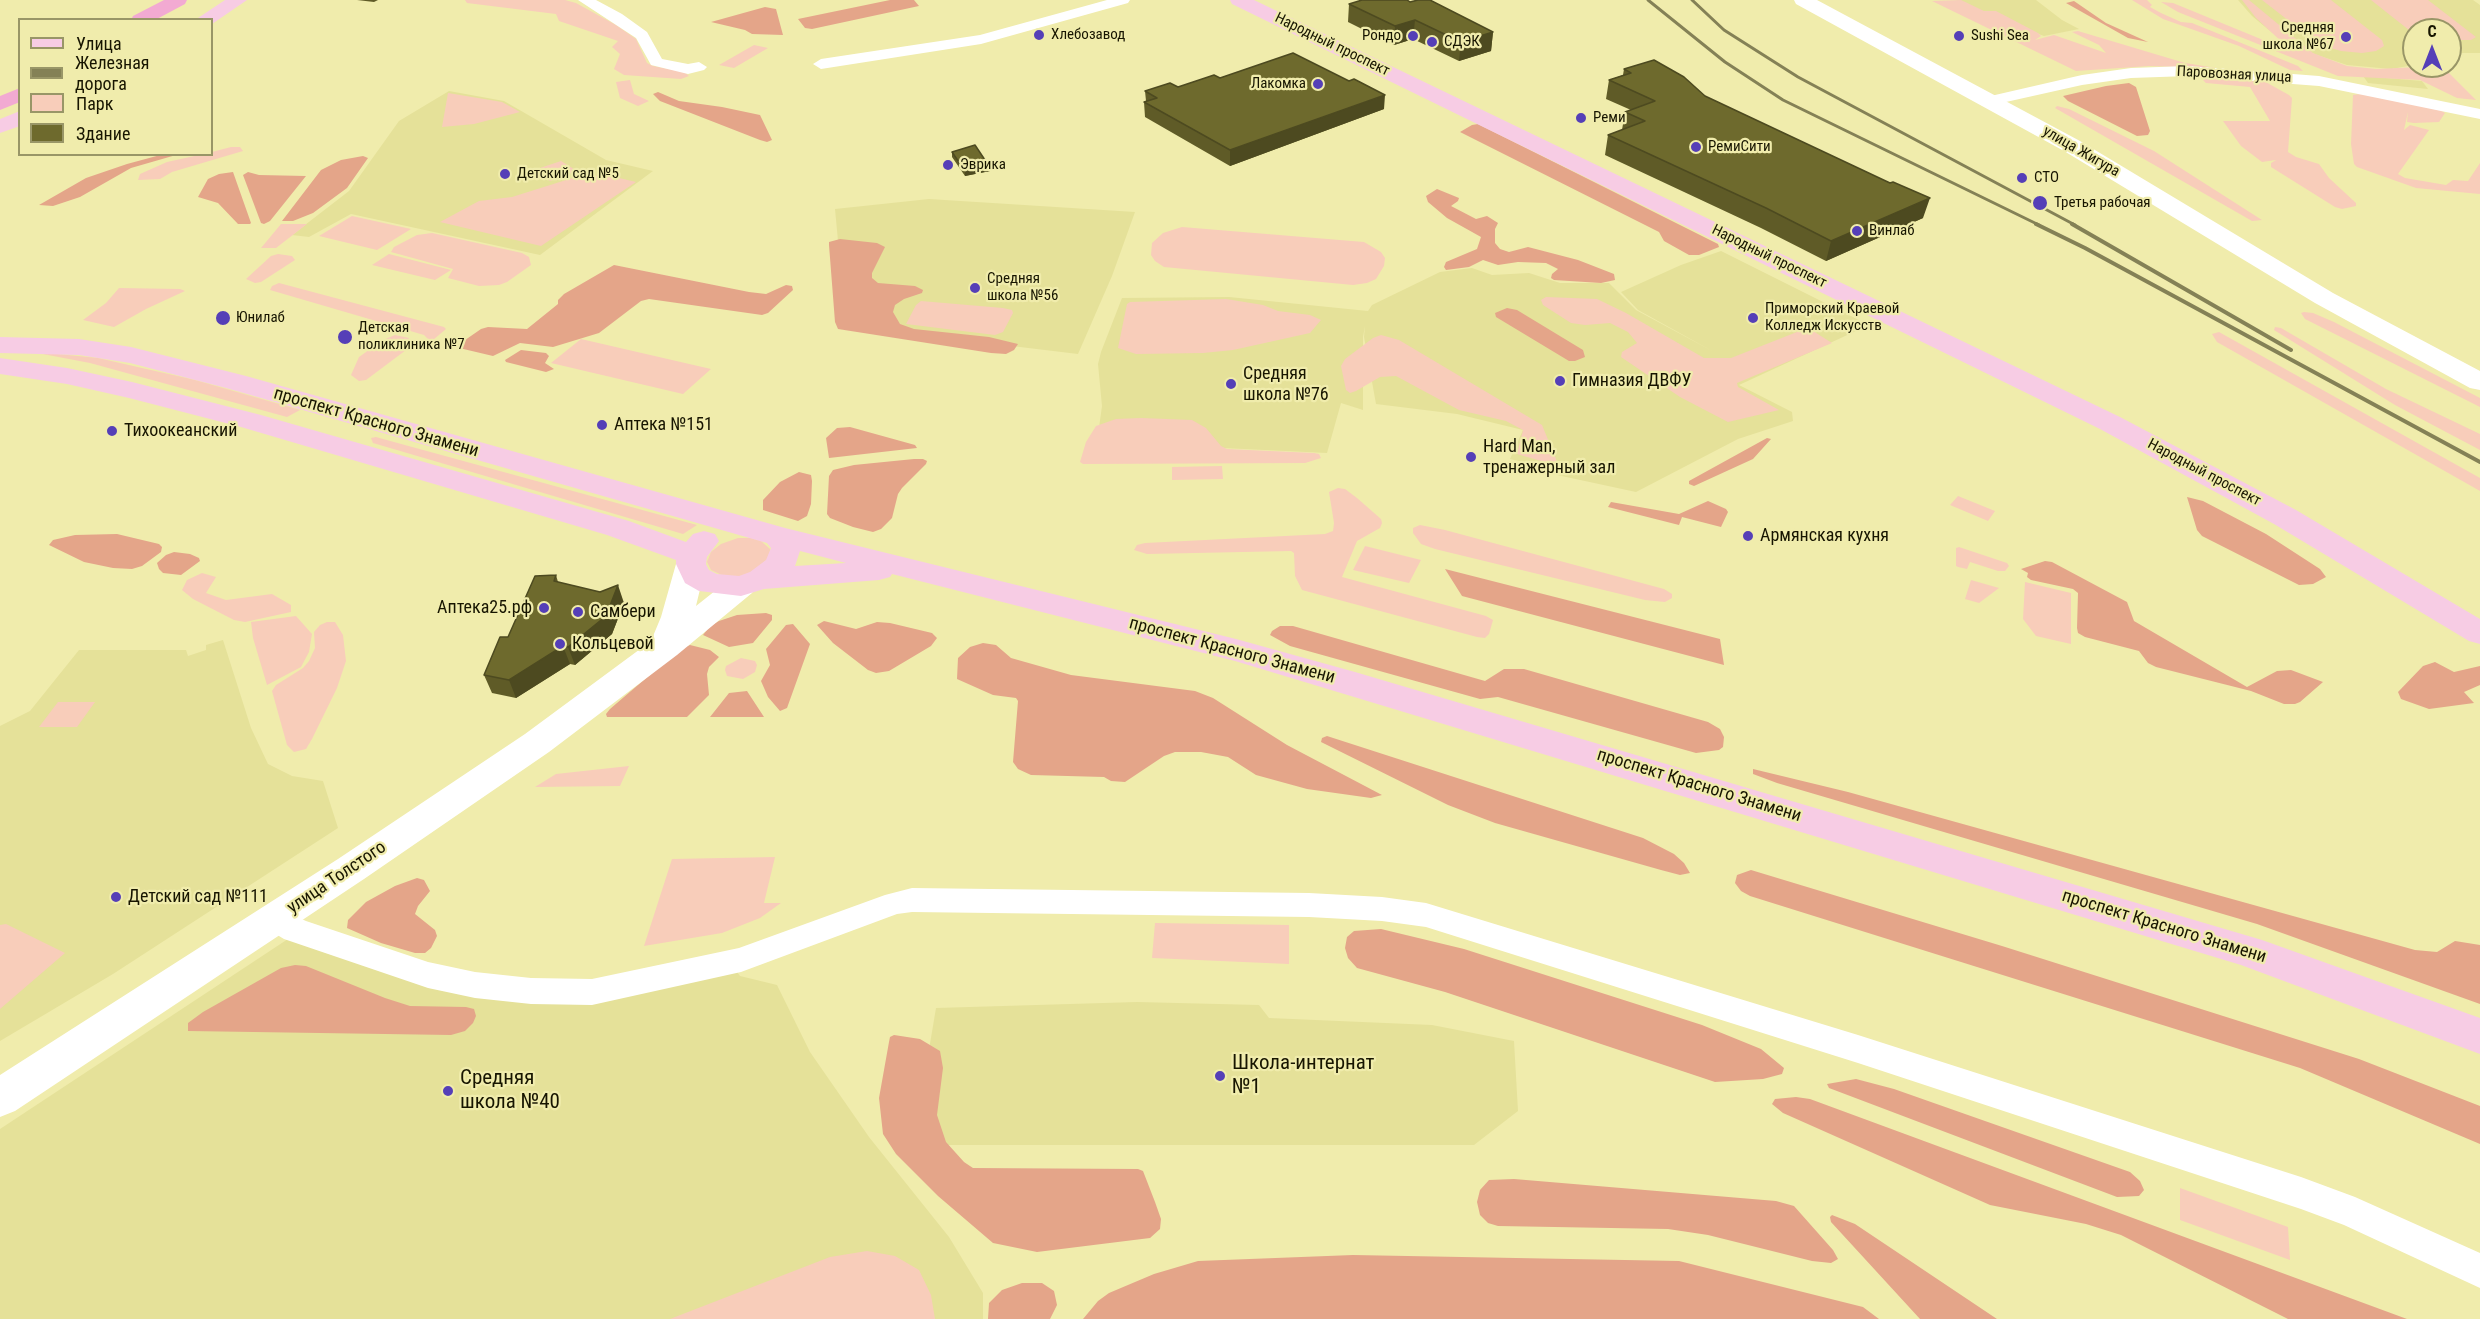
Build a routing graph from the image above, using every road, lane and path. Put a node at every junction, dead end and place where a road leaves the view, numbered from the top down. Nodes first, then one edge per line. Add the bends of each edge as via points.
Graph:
1 (178, 0) edge
2 (203, 0) edge
3 (238, 0) edge
4 (585, 0) edge
5 (1124, 0) edge
6 (1239, 0) edge
7 (1803, 0) edge
8 (144, 18) edge
9 (169, 18) edge
10 (207, 18) edge
11 (821, 64) dead end
12 (699, 67) dead end
13 (18, 82) edge
14 (0, 91) edge
15 (18, 95) edge
16 (1988, 101) junction
17 (0, 104) edge
18 (2480, 114) edge
19 (18, 118) edge
20 (0, 127) edge
21 (0, 333) edge
22 (0, 345) edge
23 (79, 346) junction
24 (0, 366) edge
25 (2480, 382) edge
26 (365, 420) junction
27 (330, 443) junction
28 (748, 528) junction
29 (778, 536) junction
30 (691, 560) junction
31 (908, 568) junction
32 (751, 583) junction
33 (2480, 633) edge
34 (665, 647) junction
35 (275, 919) junction
36 (2480, 1036) edge
37 (0, 1098) edge
38 (2480, 1271) edge

1 - 8 highway
2 - 9 highway
3 - 10 main road
4 - 12 street via 642,35 656,62 688,69
5 - 11 street via 981,39
6 - 33 main road, Народный проспект via 2110,423 2286,517
7 - 16 main road, улица Жигура
13 - 14 highway
15 - 17 highway
16 - 18 street, Паровозная улица via 2082,80 2188,71 2319,81
16 - 25 main road, улица Жигура via 2072,146 2324,298
19 - 20 main road
21 - 23 main road
22 - 23 main road, проспект Красного Знамени
23 - 26 main road, проспект Красного Знамени via 131,355
24 - 27 main road, проспект Красного Знамени via 132,390
26 - 27 main road via 349,436
26 - 28 main road, проспект Красного Знамени
27 - 30 main road, проспект Красного Знамени via 618,528
28 - 29 main road, проспект Красного Знамени
28 - 30 main road, проспект Красного Знамени via 717,534 701,544
29 - 31 main road, проспект Красного Знамени
29 - 32 main road via 786,548 784,557 773,572
30 - 32 main road, проспект Красного Знамени via 696,576 705,582
30 - 34 main road
31 - 32 main road, проспект Красного Знамени
31 - 36 main road, проспект Красного Знамени via 1354,683 2248,951
32 - 34 main road, улица Толстого
34 - 35 main road, улица Толстого via 537,743
35 - 37 main road, улица Толстого
35 - 38 street via 367,957 428,975 486,987 592,992 741,960 912,900 1309,905 1425,915 1858,1049 2301,1193 2355,1213

